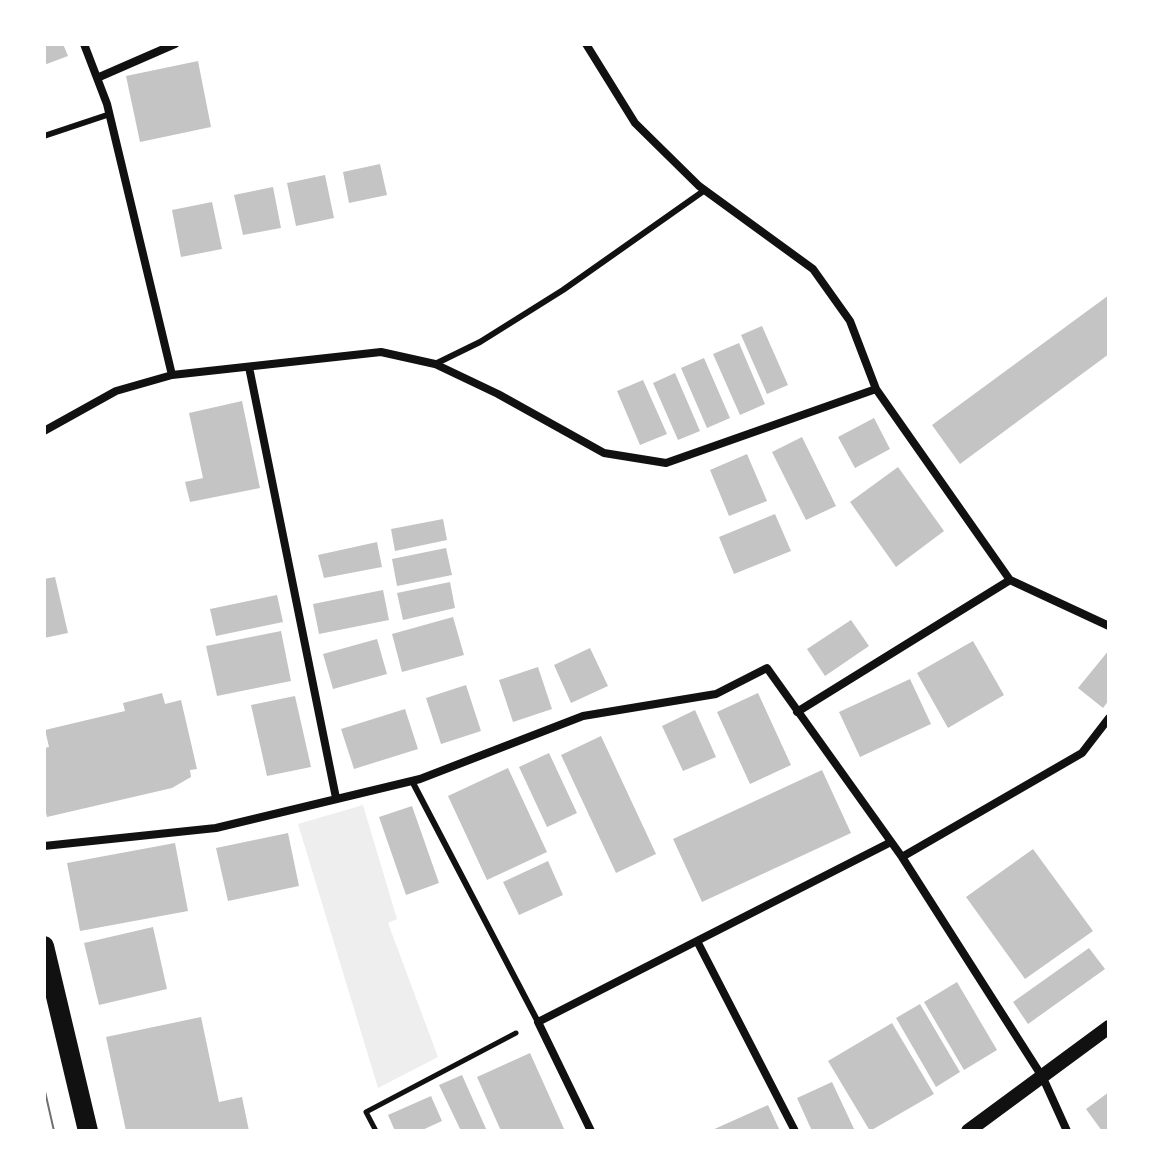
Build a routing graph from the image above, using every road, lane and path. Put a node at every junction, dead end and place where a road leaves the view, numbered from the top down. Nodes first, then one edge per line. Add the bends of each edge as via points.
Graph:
1 (84, 44) edge
2 (175, 44) edge
3 (586, 44) edge
4 (97, 78) junction
5 (110, 114) junction
6 (44, 136) edge
7 (705, 190) junction
8 (435, 364) junction
9 (249, 367) junction
10 (172, 375) junction
11 (876, 389) junction
12 (44, 431) edge
13 (1010, 580) junction
14 (1109, 626) edge
15 (797, 712) junction
16 (1109, 718) edge
17 (412, 781) junction
18 (336, 798) junction
19 (891, 842) junction
20 (44, 846) edge
21 (902, 857) junction
22 (697, 941) junction
23 (44, 946) edge
24 (538, 1022) junction
25 (1109, 1027) edge
26 (1043, 1078) junction
27 (88, 1131) edge
28 (376, 1131) edge
29 (591, 1131) edge
30 (795, 1131) edge
31 (968, 1131) edge
32 (1067, 1131) edge

1 - 4 street
2 - 4 street
3 - 7 street via 635,123
4 - 5 street
5 - 6 lane
5 - 10 street
7 - 8 lane via 563,290
7 - 11 street via 813,269 850,321
8 - 9 street via 381,352
8 - 11 street via 604,453 666,463
9 - 10 street
9 - 18 street
10 - 12 street via 116,391
11 - 13 street
13 - 14 street
13 - 15 street
15 - 17 street via 767,668 716,694 583,716
15 - 19 street
16 - 21 street via 1082,753
17 - 18 street
17 - 24 lane
18 - 20 street via 216,828
19 - 21 street
19 - 22 street
21 - 26 street
22 - 24 street
22 - 30 street
23 - 27 main road
24 - 28 path via 366,1112
24 - 29 street
25 - 26 street
26 - 31 street
26 - 32 street

